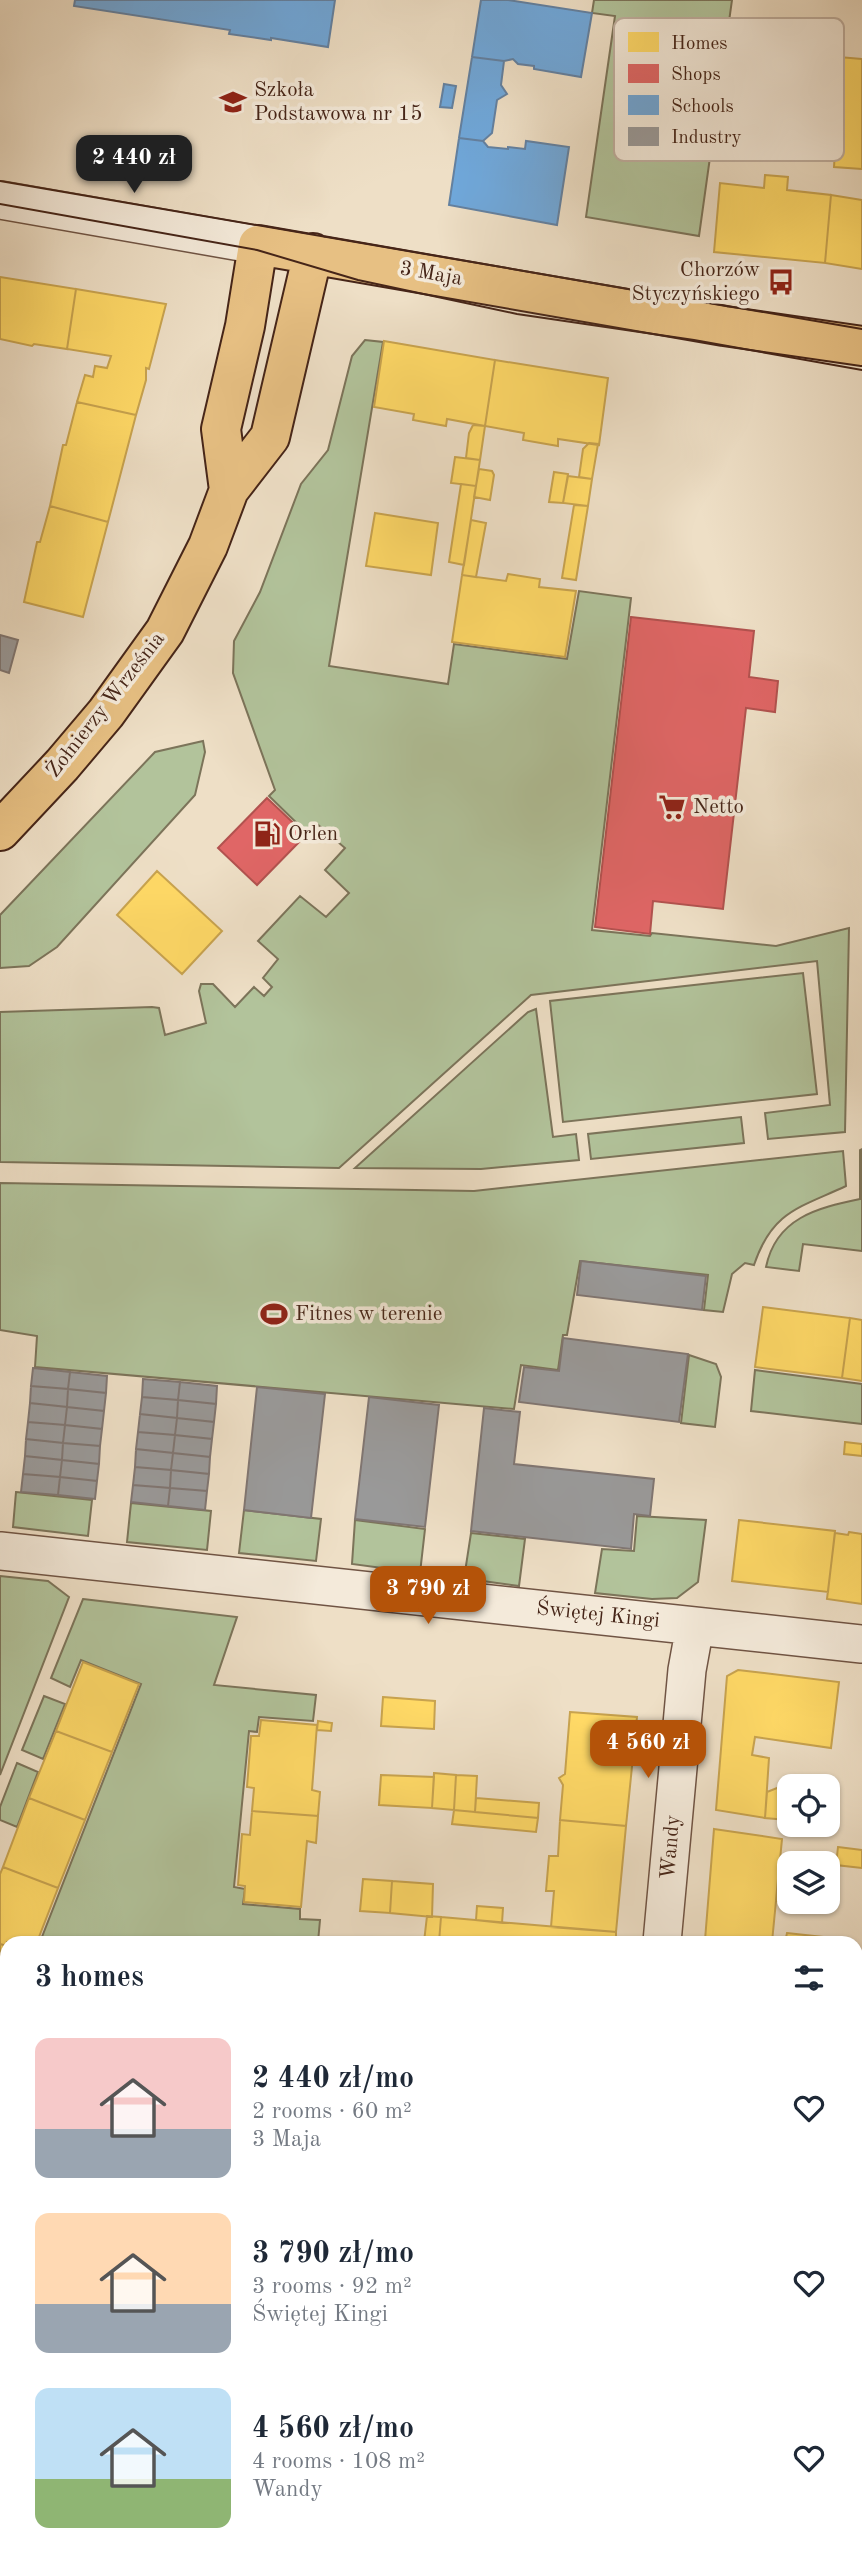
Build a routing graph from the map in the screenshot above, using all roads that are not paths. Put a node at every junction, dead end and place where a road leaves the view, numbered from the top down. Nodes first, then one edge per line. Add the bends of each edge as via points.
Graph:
1 (0, 200) edge
2 (258, 245) junction
3 (313, 253) junction
4 (862, 346) edge
5 (229, 490) junction
6 (0, 831) edge
7 (0, 1551) edge
8 (695, 1626) junction
9 (862, 1644) edge
10 (663, 1936) edge

1 - 2 street, 3 Maja
2 - 3 main road, 3 Maja
2 - 5 main road, Żołnierzy Września via 221,429
3 - 4 main road, 3 Maja
3 - 5 main road, Żołnierzy Września via 270,437
5 - 6 main road, Żołnierzy Września via 208,546 165,631 106,713
7 - 8 street, Świętej Kingi
8 - 9 street, Świętej Kingi
8 - 10 street, Wandy

